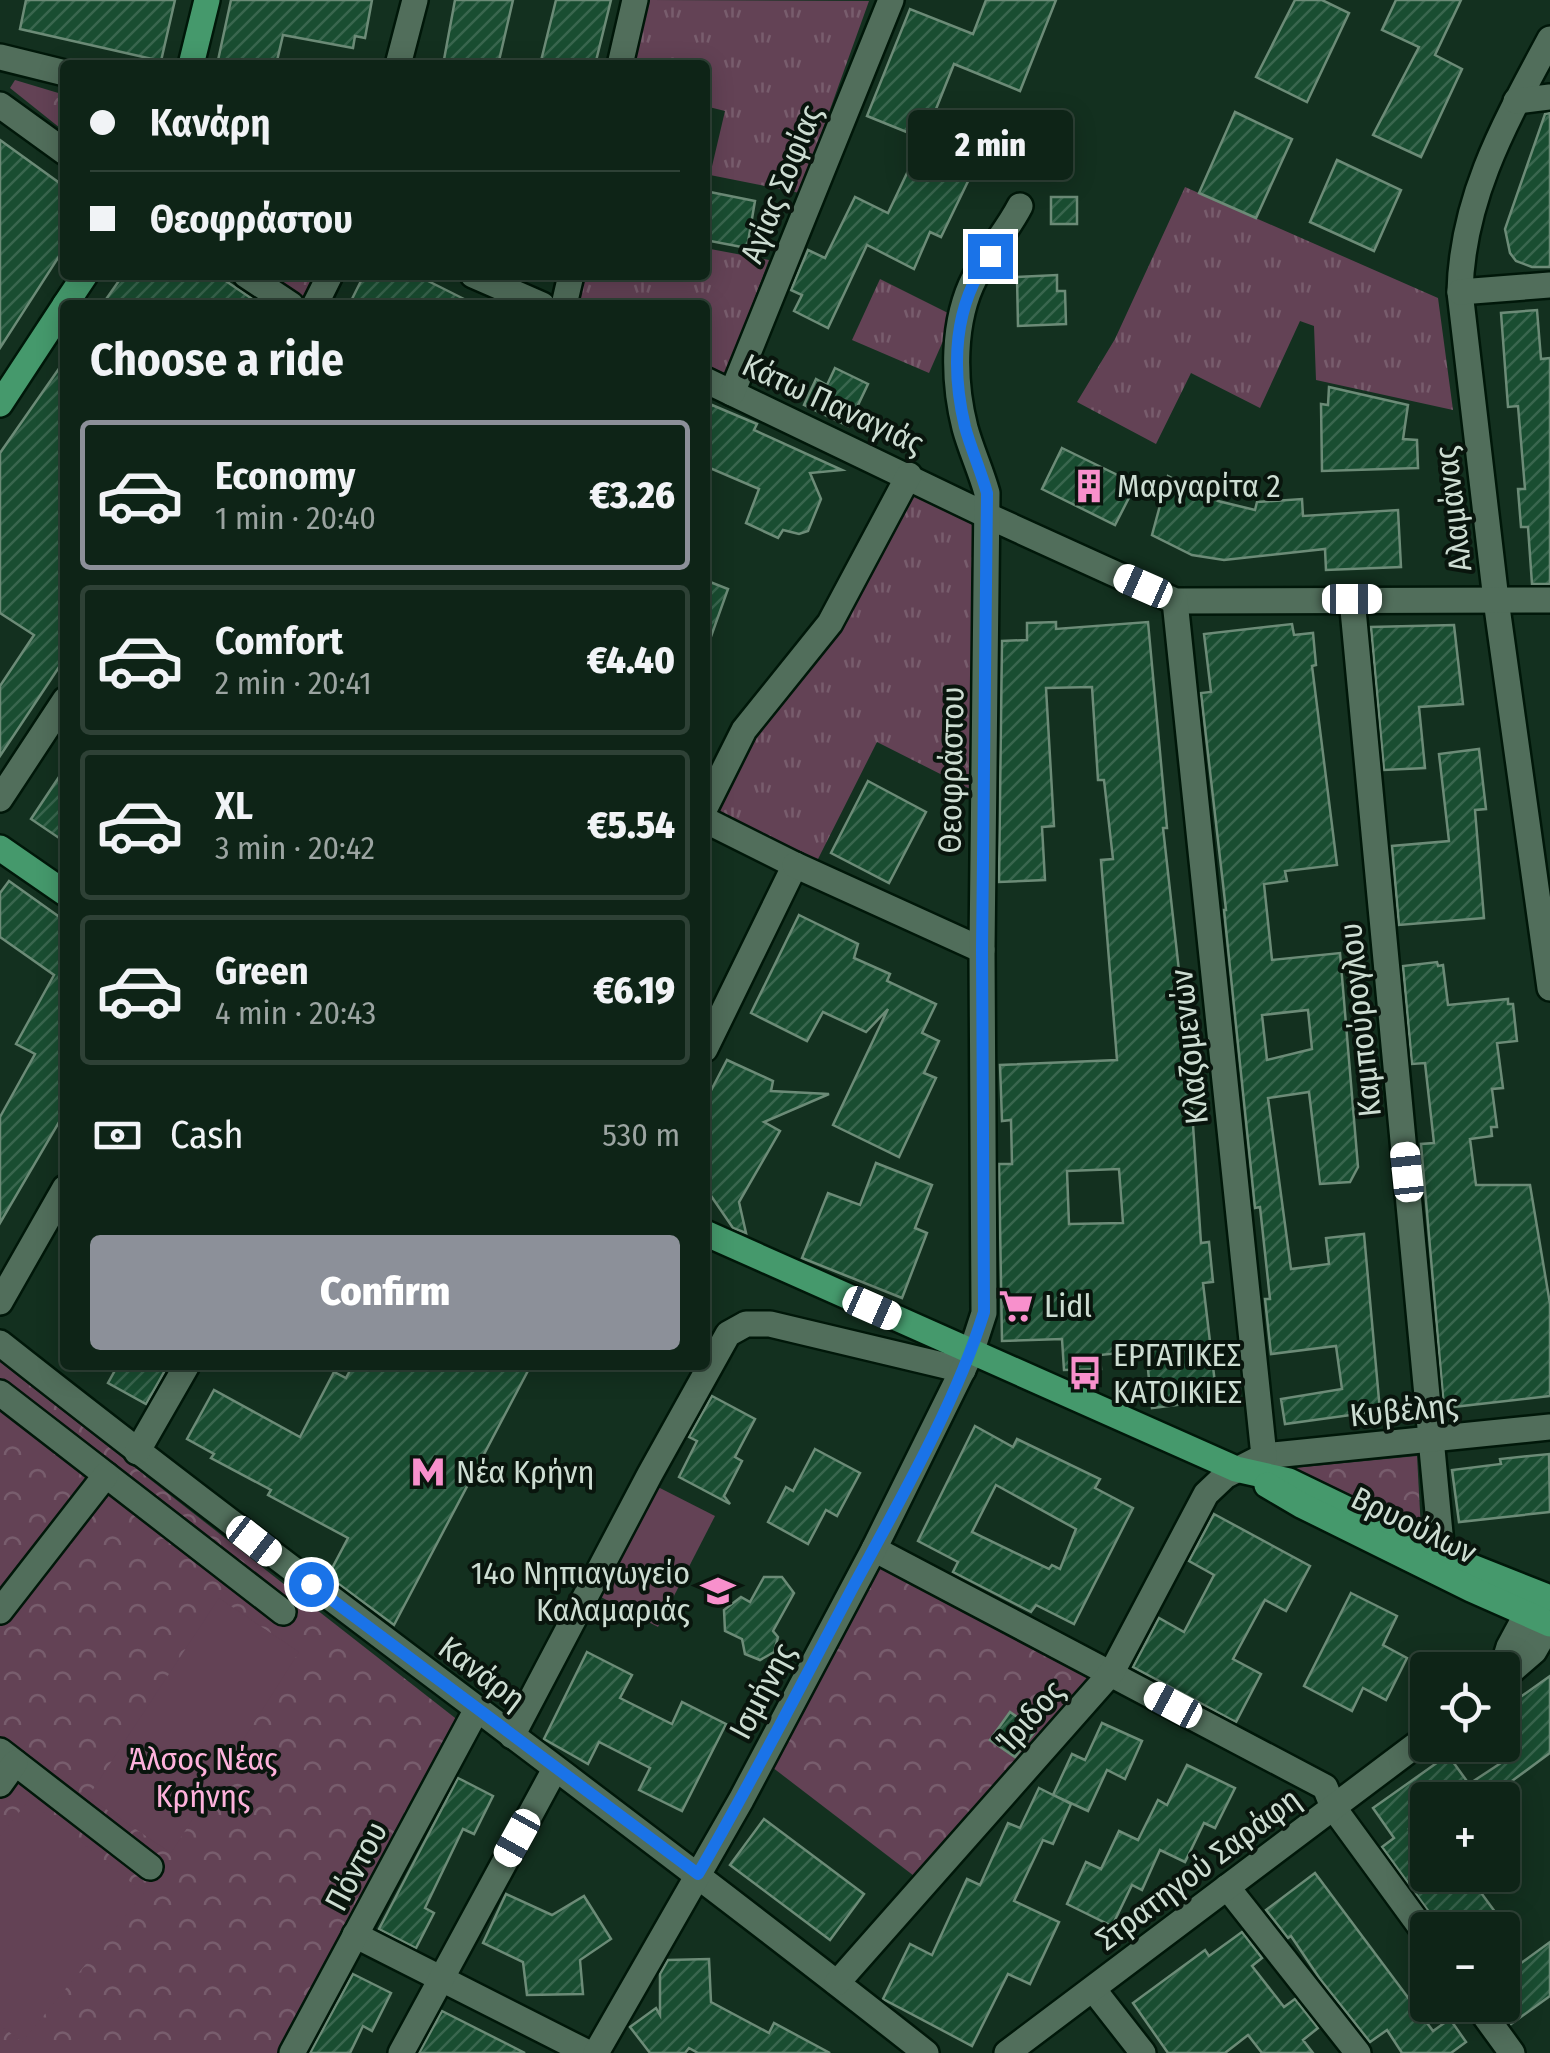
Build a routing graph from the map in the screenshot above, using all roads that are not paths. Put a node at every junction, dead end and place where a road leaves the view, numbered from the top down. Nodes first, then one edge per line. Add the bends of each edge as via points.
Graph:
1 (206, 0) edge
2 (415, 0) edge
3 (635, 0) edge
4 (891, 0) edge
5 (1550, 39) edge
6 (0, 57) edge
7 (192, 60) edge
8 (399, 60) edge
9 (621, 60) edge
10 (60, 72) edge
11 (1550, 97) edge
12 (1516, 101) junction
13 (0, 105) edge
14 (60, 148) edge
15 (1020, 206) dead end
16 (254, 280) edge
17 (484, 280) edge
18 (1550, 285) edge
19 (1460, 292) junction
20 (284, 300) edge
21 (530, 300) edge
22 (60, 313) edge
23 (710, 382) edge
24 (732, 393) junction
25 (0, 404) edge
26 (909, 476) junction
27 (986, 515) junction
28 (1352, 599) junction
29 (1496, 600) junction
30 (1550, 600) edge
31 (1175, 601) junction
32 (60, 708) edge
33 (710, 798) edge
34 (0, 799) edge
35 (710, 822) edge
36 (0, 848) edge
37 (795, 865) junction
38 (60, 890) edge
39 (982, 950) junction
40 (1550, 988) edge
41 (710, 1039) edge
42 (60, 1197) edge
43 (710, 1235) edge
44 (0, 1302) edge
45 (0, 1343) edge
46 (967, 1361) junction
47 (710, 1366) edge
48 (185, 1370) edge
49 (708, 1370) edge
50 (0, 1394) edge
51 (1550, 1427) edge
52 (1433, 1440) junction
53 (137, 1452) junction
54 (1252, 1467) junction
55 (106, 1475) junction
56 (874, 1549) junction
57 (1442, 1554) junction
58 (1486, 1596) junction
59 (0, 1610) edge
60 (283, 1612) dead end
61 (1544, 1613) edge
62 (1505, 1652) edge
63 (1512, 1652) edge
64 (1520, 1663) edge
65 (1112, 1672) junction
66 (477, 1709) junction
67 (512, 1736) junction
68 (1410, 1749) edge
69 (5, 1766) edge
70 (555, 1769) junction
71 (1333, 1807) junction
72 (150, 1867) dead end
73 (698, 1874) junction
74 (1227, 1887) junction
75 (1410, 1912) edge
76 (356, 1935) junction
77 (440, 1976) junction
78 (837, 1982) junction
79 (1094, 1989) junction
80 (1489, 2022) edge
81 (292, 2053) edge
82 (402, 2053) edge
83 (588, 2053) edge
84 (596, 2053) edge
85 (926, 2053) edge
86 (1007, 2053) edge
87 (1143, 2053) edge
88 (1358, 2053) edge
89 (1512, 2053) edge

1 - 7 main road
2 - 8 street
3 - 9 street
4 - 24 street, Αγίας Σοφίας
5 - 12 street, Αλαμάνας
6 - 10 street
11 - 12 street
12 - 19 street, Αλαμάνας via 1469,214
13 - 14 street
15 - 27 street, Θεοφράστου via 976,275 959,326 961,404 987,493
16 - 20 street
17 - 21 street
18 - 19 street
19 - 29 street, Αλαμάνας
22 - 25 main road
23 - 24 street, Κάτω Παναγιάς
24 - 26 street, Κάτω Παναγιάς
26 - 27 street, Κάτω Παναγιάς
26 - 33 street via 830,623 744,730
27 - 31 street, Κάτω Παναγιάς
27 - 39 street, Θεοφράστου
28 - 29 street
28 - 31 street
28 - 52 street, Καμπούρογλου
29 - 30 street
29 - 40 street, Αλαμάνας
31 - 54 street, Κλαζομενών
32 - 34 street
35 - 37 street
36 - 38 main road
37 - 39 street
37 - 41 street
39 - 46 street, Θεοφράστου via 984,1312
42 - 44 street
43 - 46 main road, Βρυούλων
45 - 53 street, Κανάρη
46 - 47 street via 746,1324 728,1334
46 - 54 main road, Βρυούλων
46 - 56 street, Ισμήνης
48 - 53 street
49 - 67 street
50 - 55 street
51 - 52 street, Κυβέλης
52 - 54 street, Κυβέλης
52 - 57 street, Καμπούρογλου
53 - 66 street, Κανάρη
54 - 57 main road, Βρυούλων
54 - 58 main road, Βρυούλων via 1301,1505
54 - 65 street, Ίριδος via 1217,1483 1197,1509
55 - 59 street
55 - 60 street
56 - 65 street
56 - 73 street, Ισμήνης
57 - 61 main road, Βρυούλων
58 - 61 main road, Βρυούλων
58 - 62 street via 1499,1616
61 - 63 street
61 - 64 street via 1534,1651
65 - 71 street via 1325,1787
65 - 78 street, Ίριδος
66 - 67 street, Κανάρη
66 - 76 street, Πόντου
67 - 70 street, Κανάρη
68 - 71 street, Στρατηγού Σαράφη
69 - 72 street
70 - 73 street, Κανάρη
70 - 77 street
71 - 74 street, Στρατηγού Σαράφη
71 - 75 street
73 - 78 street, Κανάρη
73 - 84 street, Ισμήνης
74 - 79 street, Στρατηγού Σαράφη
74 - 88 street
76 - 77 street
76 - 81 street, Πόντου
77 - 82 street
77 - 83 street
78 - 85 street, Κανάρη
79 - 86 street, Στρατηγού Σαράφη
79 - 87 street
80 - 89 street

